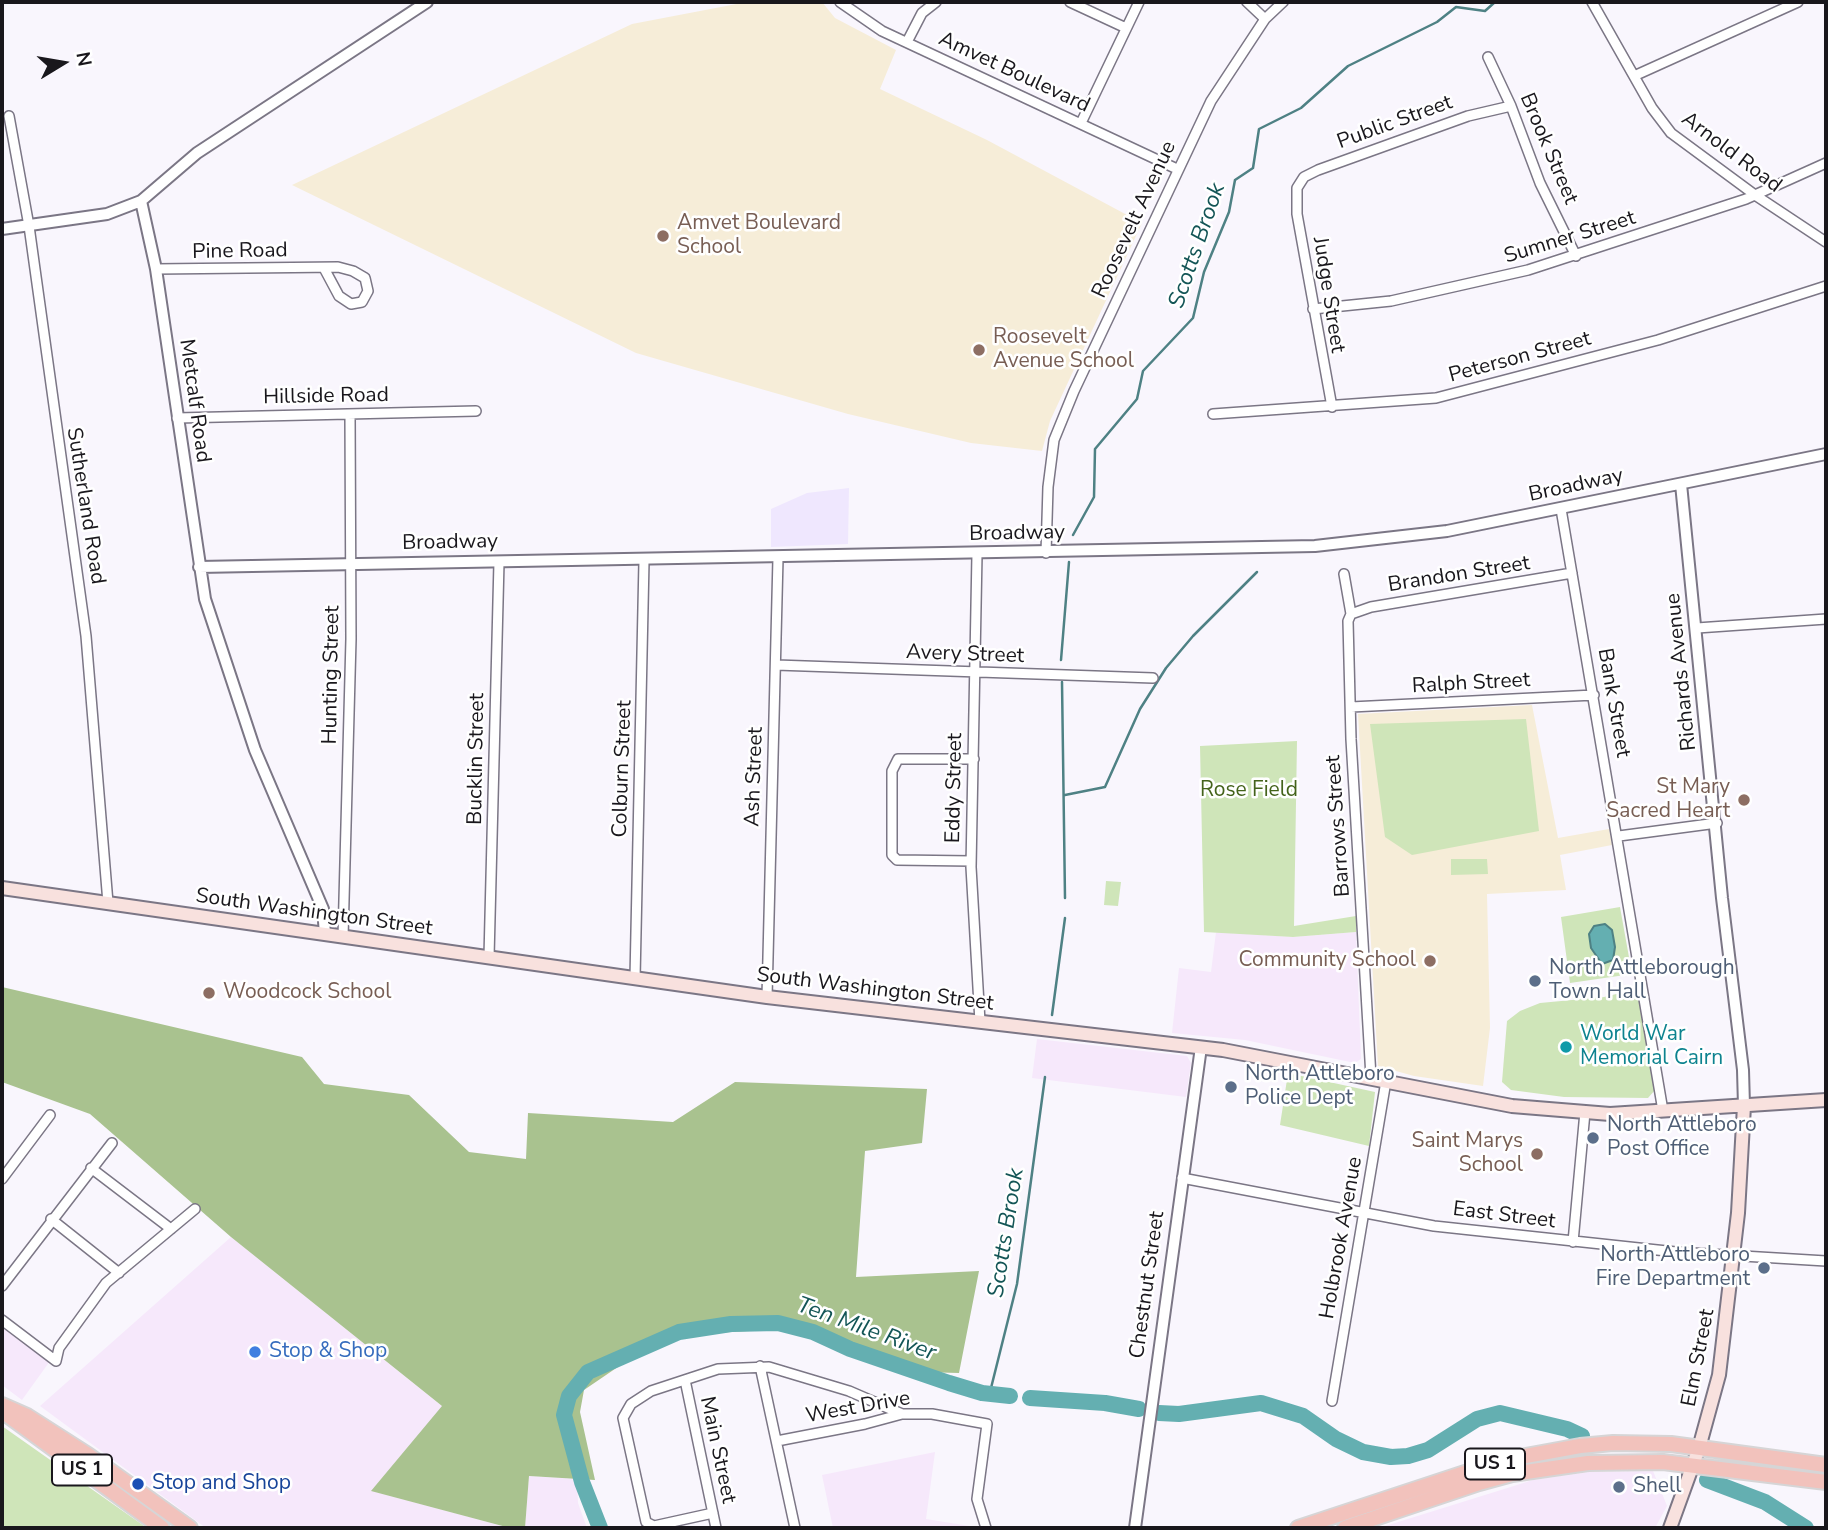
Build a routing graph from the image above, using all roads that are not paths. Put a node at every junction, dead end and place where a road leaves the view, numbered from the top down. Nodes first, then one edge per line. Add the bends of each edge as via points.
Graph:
1 (427, 2) edge
2 (840, 2) edge
3 (936, 2) edge
4 (1070, 2) edge
5 (1139, 2) edge
6 (1247, 2) edge
7 (1283, 2) edge
8 (1592, 2) edge
9 (1795, 2) edge
10 (1265, 19) junction
11 (1126, 28) junction
12 (907, 42) junction
13 (1488, 57) dead end
14 (1634, 76) junction
15 (1511, 106) junction
16 (9, 116) dead end
17 (1081, 123) junction
18 (1826, 163) edge
19 (1177, 169) junction
20 (1297, 188) joint
21 (1755, 195) junction
22 (141, 201) junction
23 (29, 226) junction
24 (2, 229) edge
25 (1826, 242) edge
26 (1576, 256) junction
27 (324, 268) junction
28 (156, 269) junction
29 (1826, 286) edge
30 (1313, 309) junction
31 (1332, 407) junction
32 (476, 411) dead end
33 (350, 414) junction
34 (1213, 414) dead end
35 (177, 418) junction
36 (1826, 454) edge
37 (1681, 484) junction
38 (1561, 509) junction
39 (1046, 553) junction
40 (977, 554) junction
41 (778, 558) junction
42 (644, 561) junction
43 (499, 562) junction
44 (352, 564) junction
45 (199, 567) junction
46 (1573, 573) junction
47 (1344, 574) dead end
48 (1351, 614) junction
49 (1826, 619) edge
50 (1697, 628) junction
51 (776, 665) junction
52 (975, 674) junction
53 (1153, 678) dead end
54 (1594, 695) junction
55 (1351, 707) junction
56 (974, 759) junction
57 (1717, 823) junction
58 (1619, 836) junction
59 (971, 861) junction
60 (2, 888) edge
61 (108, 903) junction
62 (325, 934) junction
63 (342, 937) junction
64 (489, 957) junction
65 (635, 978) junction
66 (767, 997) junction
67 (980, 1022) junction
68 (1201, 1047) junction
69 (1371, 1077) junction
70 (1385, 1081) junction
71 (1826, 1100) edge
72 (1744, 1106) junction
73 (1663, 1111) junction
74 (1586, 1112) junction
75 (50, 1115) dead end
76 (112, 1143) dead end
77 (90, 1168) junction
78 (1182, 1178) junction
79 (2, 1179) edge
80 (195, 1209) dead end
81 (1364, 1213) junction
82 (51, 1219) junction
83 (171, 1230) junction
84 (1573, 1242) junction
85 (1734, 1255) junction
86 (1826, 1261) edge
87 (119, 1273) junction
88 (2, 1286) edge
89 (2, 1320) edge
90 (760, 1366) junction
91 (685, 1380) junction
92 (1332, 1401) dead end
93 (2, 1405) edge
94 (2, 1411) edge
95 (902, 1414) junction
96 (777, 1441) junction
97 (1699, 1448) junction
98 (1826, 1465) edge
99 (1693, 1466) junction
100 (1826, 1482) edge
101 (713, 1513) junction
102 (162, 1528) edge
103 (190, 1528) edge
104 (716, 1528) edge
105 (795, 1528) edge
106 (986, 1528) edge
107 (1135, 1528) edge
108 (1298, 1528) edge
109 (1345, 1528) edge
110 (1670, 1528) edge

1 - 22 street via 197,153
2 - 12 street, Amvet Boulevard
3 - 12 street via 922,13
4 - 11 street
5 - 11 street
6 - 10 street
7 - 10 street, Roosevelt Avenue
8 - 14 street, Arnold Road
9 - 14 street
10 - 19 street, Roosevelt Avenue via 1211,101
11 - 17 street
12 - 17 street, Amvet Boulevard
13 - 15 street, Brook Street
14 - 21 street, Arnold Road via 1671,133
15 - 20 street, Public Street via 1468,116 1318,170 1304,177
15 - 26 street, Brook Street via 1540,183
16 - 23 street, Sutherland Road
17 - 19 street, Amvet Boulevard
18 - 21 street, Sumner Street
19 - 39 street, Roosevelt Avenue via 1073,391 1055,440
20 - 30 street, Judge Street
21 - 25 street, Arnold Road
21 - 26 street, Sumner Street
22 - 23 street via 107,214
22 - 28 street, Metcalf Road
23 - 24 street
23 - 61 street, Sutherland Road via 86,636
26 - 30 street, Sumner Street via 1391,301
27 - 27 street, Pine Road via 354,271 365,278 369,291 362,302 351,304 339,296
27 - 28 street, Pine Road
28 - 35 street, Metcalf Road
29 - 31 street, Peterson Street via 1658,340 1436,398
30 - 31 street, Judge Street
31 - 34 street, Peterson Street
32 - 33 street, Hillside Road
33 - 35 street, Hillside Road
33 - 44 street, Hunting Street
35 - 45 street, Metcalf Road
36 - 37 street, Broadway
37 - 38 street, Broadway
37 - 50 street, Richards Avenue
38 - 39 street, Broadway via 1354,543
38 - 46 street, Bank Street
39 - 40 street, Broadway
40 - 41 street, Broadway
40 - 52 street, Eddy Street
41 - 42 street, Broadway
41 - 51 street, Ash Street
42 - 43 street, Broadway
42 - 65 street, Colburn Street
43 - 44 street, Broadway
43 - 64 street, Bucklin Street
44 - 45 street, Broadway
44 - 63 street, Hunting Street
45 - 62 street, Metcalf Road via 236,701 323,909
46 - 48 street, Brandon Street
46 - 54 street, Bank Street
47 - 48 street, Barrows Street
48 - 55 street, Barrows Street
49 - 50 street
50 - 57 street, Richards Avenue
51 - 52 street, Avery Street
51 - 66 street, Ash Street
52 - 53 street, Avery Street
52 - 56 street, Eddy Street
54 - 55 street, Ralph Street
54 - 58 street, Bank Street
55 - 69 street, Barrows Street
56 - 59 street, Eddy Street
56 - 59 street via 898,760 892,771 892,855 897,860
57 - 58 street
57 - 72 street, Richards Avenue
58 - 73 street, Bank Street
59 - 67 street, Eddy Street
60 - 61 main road, South Washington Street
61 - 62 main road, South Washington Street
62 - 63 main road, South Washington Street
63 - 64 main road, South Washington Street
64 - 65 main road, South Washington Street
65 - 66 main road, South Washington Street
66 - 67 main road, South Washington Street
67 - 68 main road, South Washington Street
68 - 69 main road, South Washington Street
68 - 78 street, Chestnut Street
69 - 70 main road, South Washington Street
70 - 74 main road, South Washington Street via 1512,1106
70 - 81 street, Holbrook Avenue
71 - 72 main road, South Washington Street
72 - 73 main road, South Washington Street
72 - 85 main road, Elm Street
73 - 74 main road, South Washington Street
74 - 84 street
75 - 79 street
76 - 77 street
77 - 82 street
77 - 83 street
78 - 81 street, East Street
78 - 107 street, Chestnut Street
80 - 83 street
81 - 84 street, East Street
81 - 92 street, Holbrook Avenue
82 - 87 street
82 - 88 street
83 - 87 street
84 - 85 street, East Street
85 - 86 street, East Street
85 - 97 main road, Elm Street via 1719,1375
87 - 89 street via 81,1314 56,1361
90 - 91 street via 718,1369
90 - 95 street via 800,1374
90 - 96 street
91 - 101 street, Main Street
91 - 101 street via 651,1391 631,1404 623,1418 625,1436 646,1522 654,1526
93 - 103 main road, US 1 via 88,1455
94 - 102 main road, US 1
95 - 96 street, West Drive
95 - 106 street, West Drive via 932,1414 987,1424 977,1499
96 - 105 street
97 - 98 main road, US 1
97 - 99 main road, Elm Street
97 - 108 main road, US 1 via 1613,1443 1520,1457
99 - 100 main road, US 1
99 - 109 main road, US 1 via 1612,1461 1521,1472
99 - 110 main road, Elm Street
101 - 104 street, Main Street

